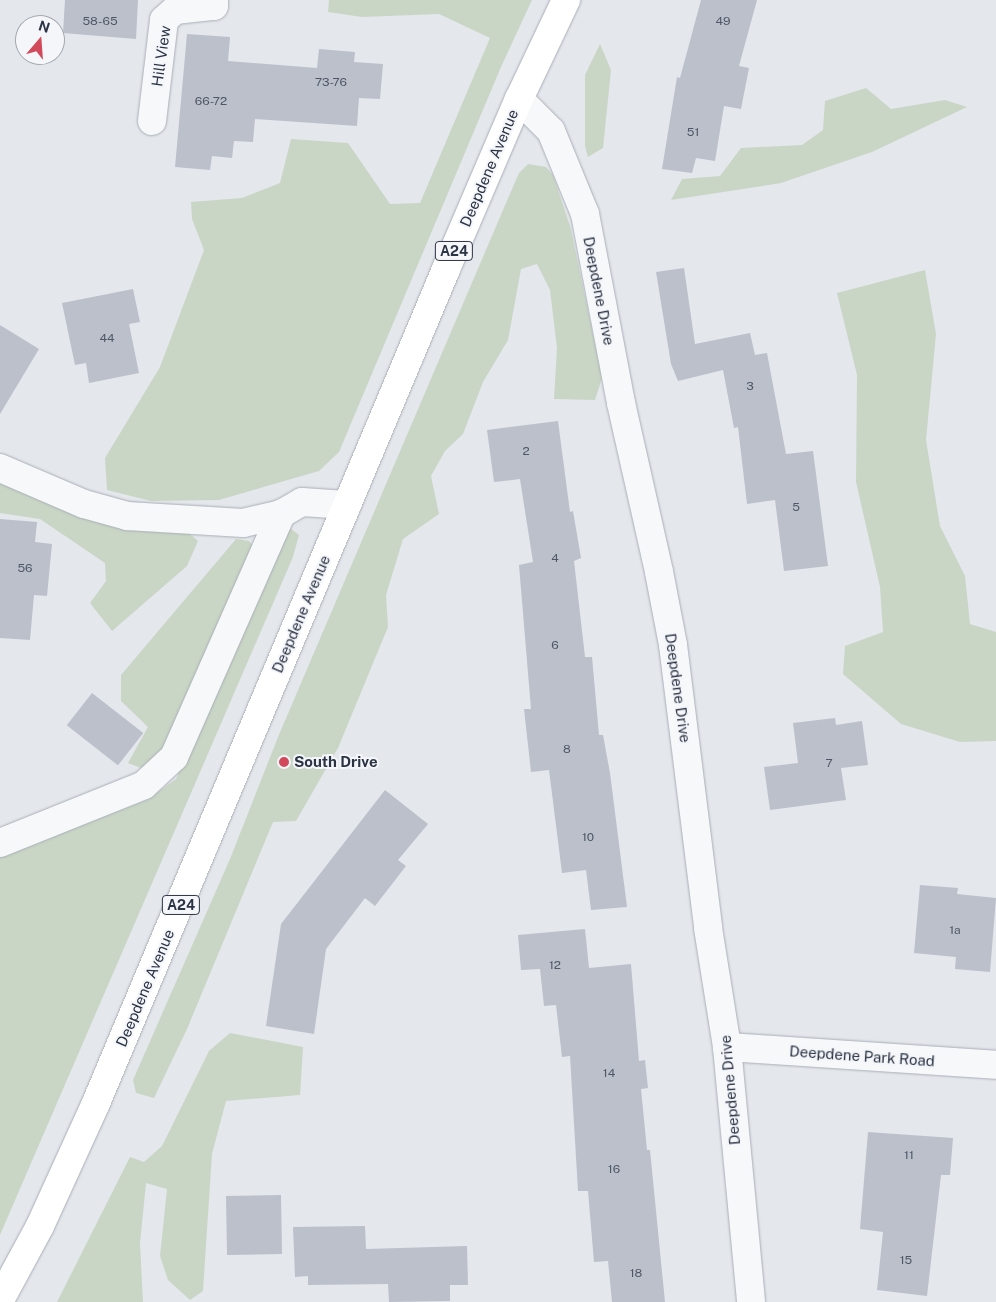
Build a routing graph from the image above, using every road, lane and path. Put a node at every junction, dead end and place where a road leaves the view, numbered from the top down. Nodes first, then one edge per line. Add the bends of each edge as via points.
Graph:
1 (214, 0) edge
2 (566, 0) edge
3 (518, 99) junction
4 (152, 121) dead end
5 (0, 468) edge
6 (347, 505) junction
7 (281, 514) junction
8 (0, 842) edge
9 (727, 1047) junction
10 (996, 1065) edge
11 (0, 1300) edge
12 (751, 1302) edge

1 - 4 street, Hill View via 214,6 175,10 164,20
2 - 3 highway, Deepdene Avenue / A24
3 - 6 highway, Deepdene Avenue / A24
3 - 9 street, Deepdene Drive via 551,131 584,214 673,645 708,928
5 - 7 street via 84,504 127,516 243,523
6 - 7 street via 302,502
6 - 11 highway, Deepdene Avenue / A24 via 96,1103 40,1226
7 - 8 street via 174,757 144,785
9 - 10 street, Deepdene Park Road
9 - 12 street, Deepdene Drive

